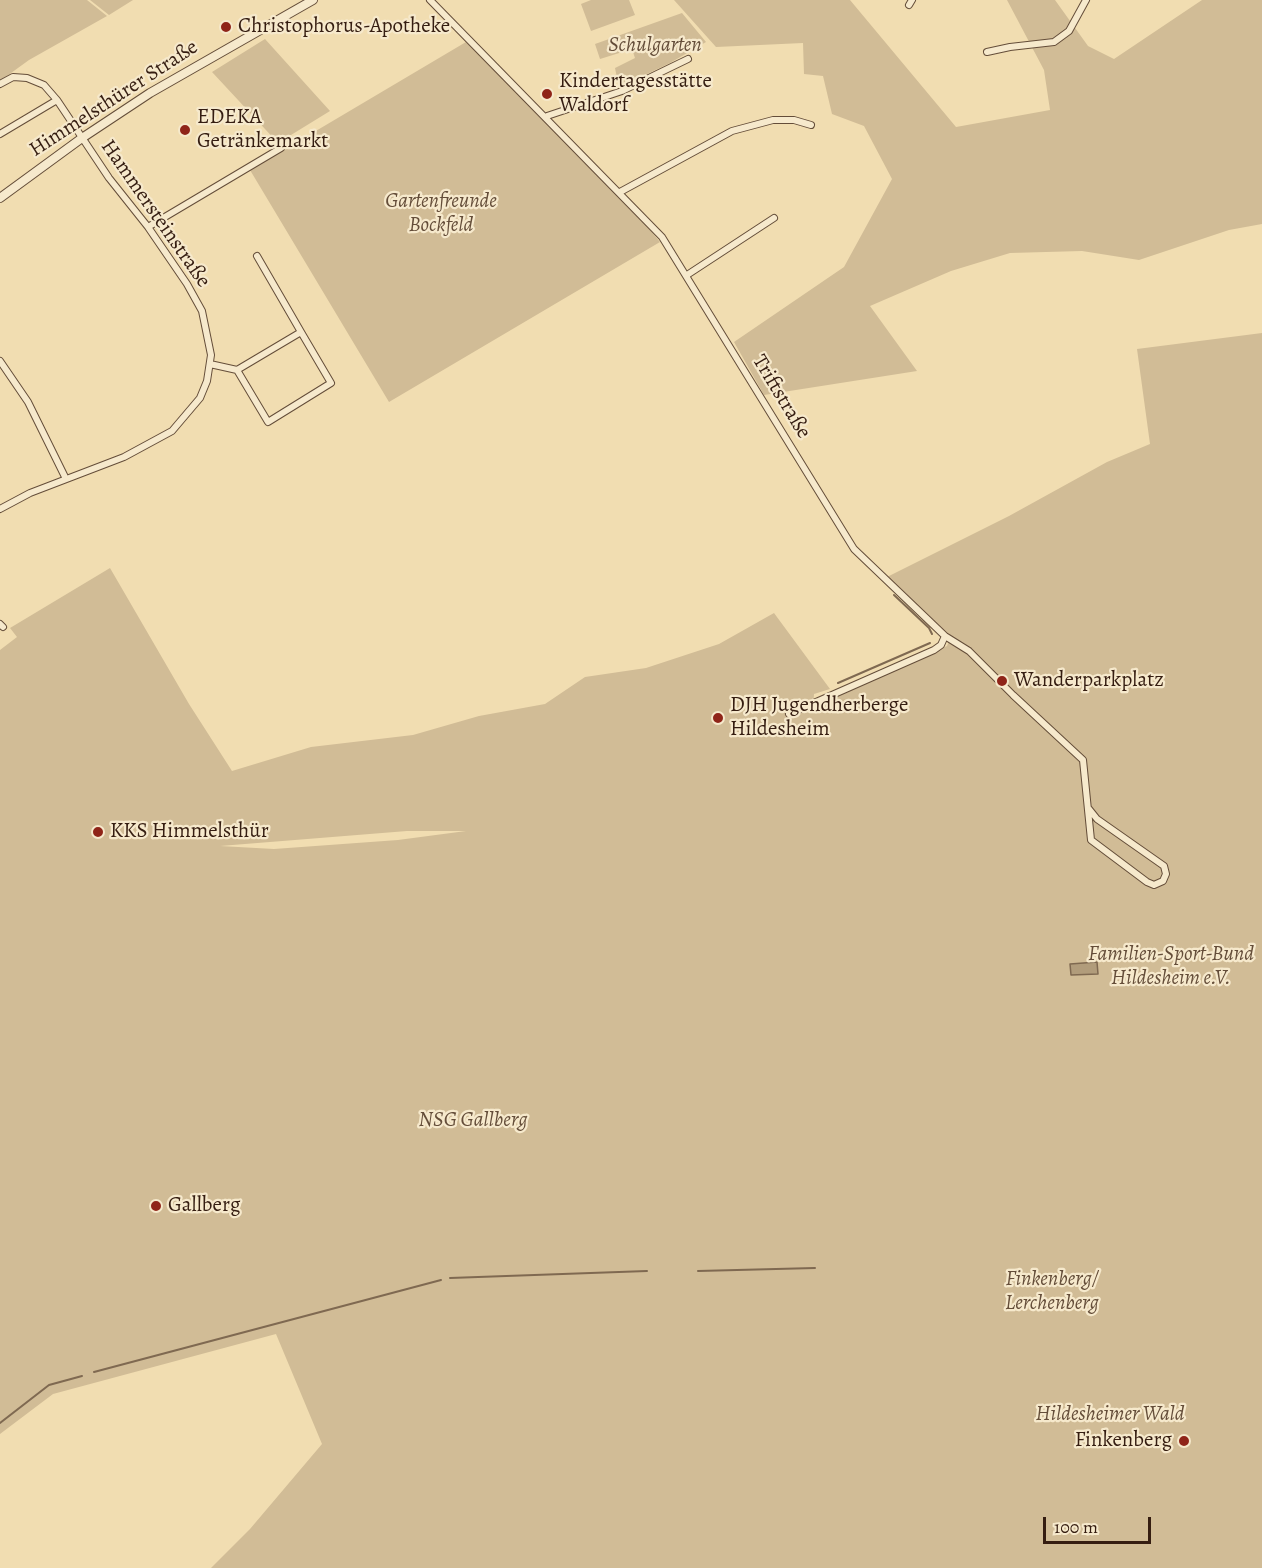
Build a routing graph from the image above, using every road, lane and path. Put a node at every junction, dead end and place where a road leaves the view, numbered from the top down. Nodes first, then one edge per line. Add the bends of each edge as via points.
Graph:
1 (313, 0) edge
2 (430, 0) edge
3 (1086, 0) edge
4 (987, 52) dead end
5 (688, 59) dead end
6 (0, 84) edge
7 (57, 100) junction
8 (547, 116) junction
9 (811, 125) dead end
10 (0, 134) edge
11 (82, 138) junction
12 (281, 148) dead end
13 (621, 192) junction
14 (0, 198) edge
15 (774, 218) dead end
16 (148, 227) junction
17 (256, 256) dead end
18 (687, 275) junction
19 (301, 332) junction
20 (0, 361) edge
21 (210, 364) junction
22 (237, 369) junction
23 (66, 478) junction
24 (0, 509) edge
25 (945, 636) junction
26 (789, 714) dead end
27 (1089, 809) junction

1 - 11 street, Himmelsthürer Straße via 150,93
2 - 8 street, Triftstraße
3 - 4 street via 1074,24 1054,42
5 - 8 street via 622,91
6 - 7 street, Hammersteinstraße via 13,77 27,78 44,85
7 - 10 street
7 - 11 street, Hammersteinstraße
8 - 13 street, Triftstraße
9 - 13 street via 773,120 732,130
11 - 14 street, Himmelsthürer Straße
11 - 16 street, Hammersteinstraße
12 - 16 street
13 - 18 street, Triftstraße via 662,237
15 - 18 street
16 - 21 street, Hammersteinstraße via 202,311
17 - 19 street
18 - 25 street, Triftstraße via 850,543
19 - 22 street
19 - 22 street via 331,383 268,422
20 - 23 street via 28,402
21 - 22 street
21 - 23 street, Hammersteinstraße via 200,398 172,431 124,457
23 - 24 street, Hammersteinstraße
25 - 26 street via 934,650
25 - 27 street, Triftstraße via 969,651 1083,760
27 - 27 street, Triftstraße via 1091,840 1148,882 1154,885 1163,881 1164,866 1097,819

